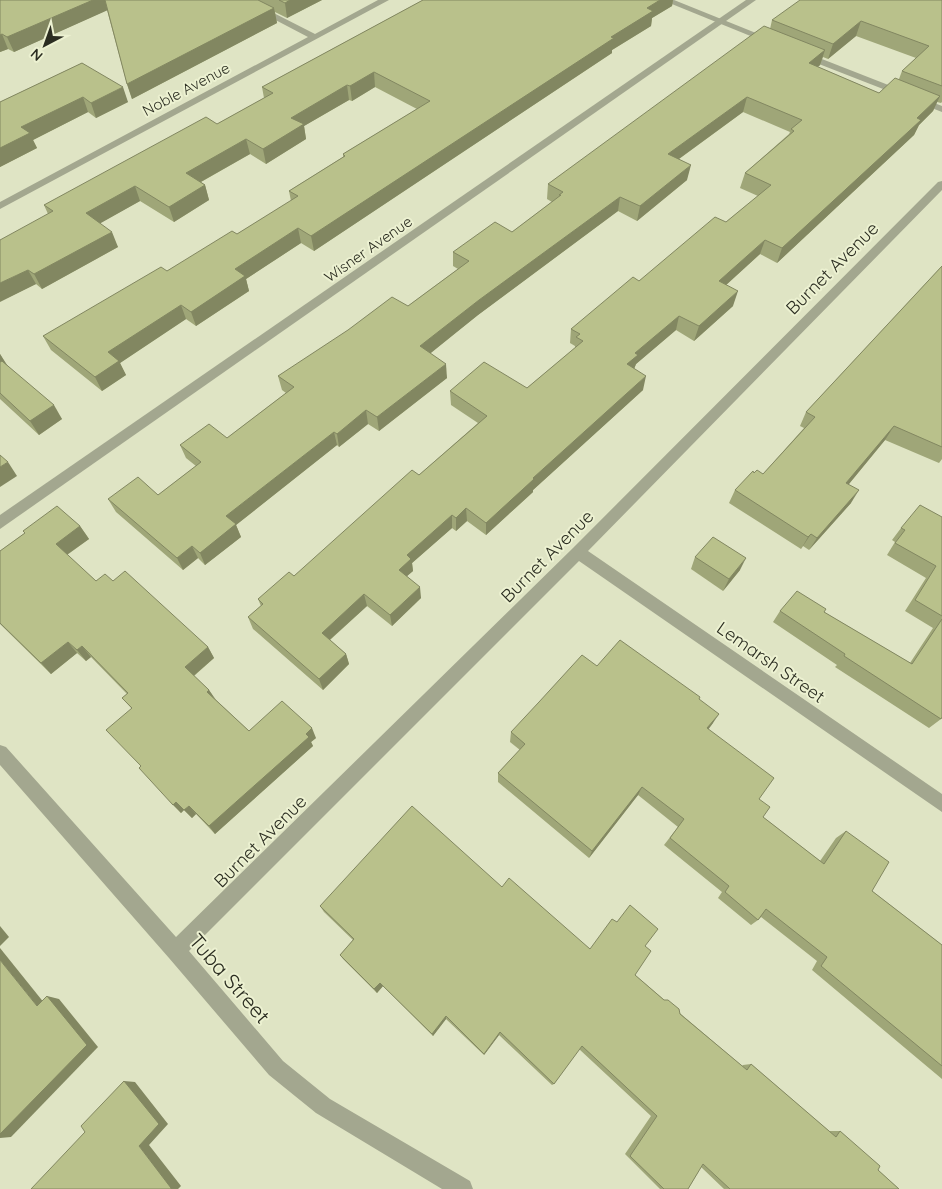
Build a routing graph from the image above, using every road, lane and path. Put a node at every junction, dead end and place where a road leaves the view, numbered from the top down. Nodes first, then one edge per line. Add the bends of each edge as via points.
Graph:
1 (240, 0) edge
2 (386, 0) edge
3 (666, 0) edge
4 (752, 0) edge
5 (721, 22) junction
6 (315, 37) junction
7 (776, 44) edge
8 (795, 51) edge
9 (942, 109) edge
10 (942, 184) edge
11 (0, 206) edge
12 (0, 523) edge
13 (578, 552) junction
14 (0, 753) edge
15 (942, 804) edge
16 (176, 951) junction
17 (462, 1189) edge

1 - 6 street
2 - 6 street, Noble Avenue
3 - 5 street
4 - 5 street, Wisner Avenue
5 - 7 street
5 - 12 street, Wisner Avenue
6 - 11 street, Noble Avenue
8 - 9 street
10 - 13 street, Burnet Avenue
13 - 15 street, Lemarsh Street
13 - 16 street, Burnet Avenue
14 - 16 street, Tuba Street
16 - 17 street, Tuba Street via 276,1068 322,1106

